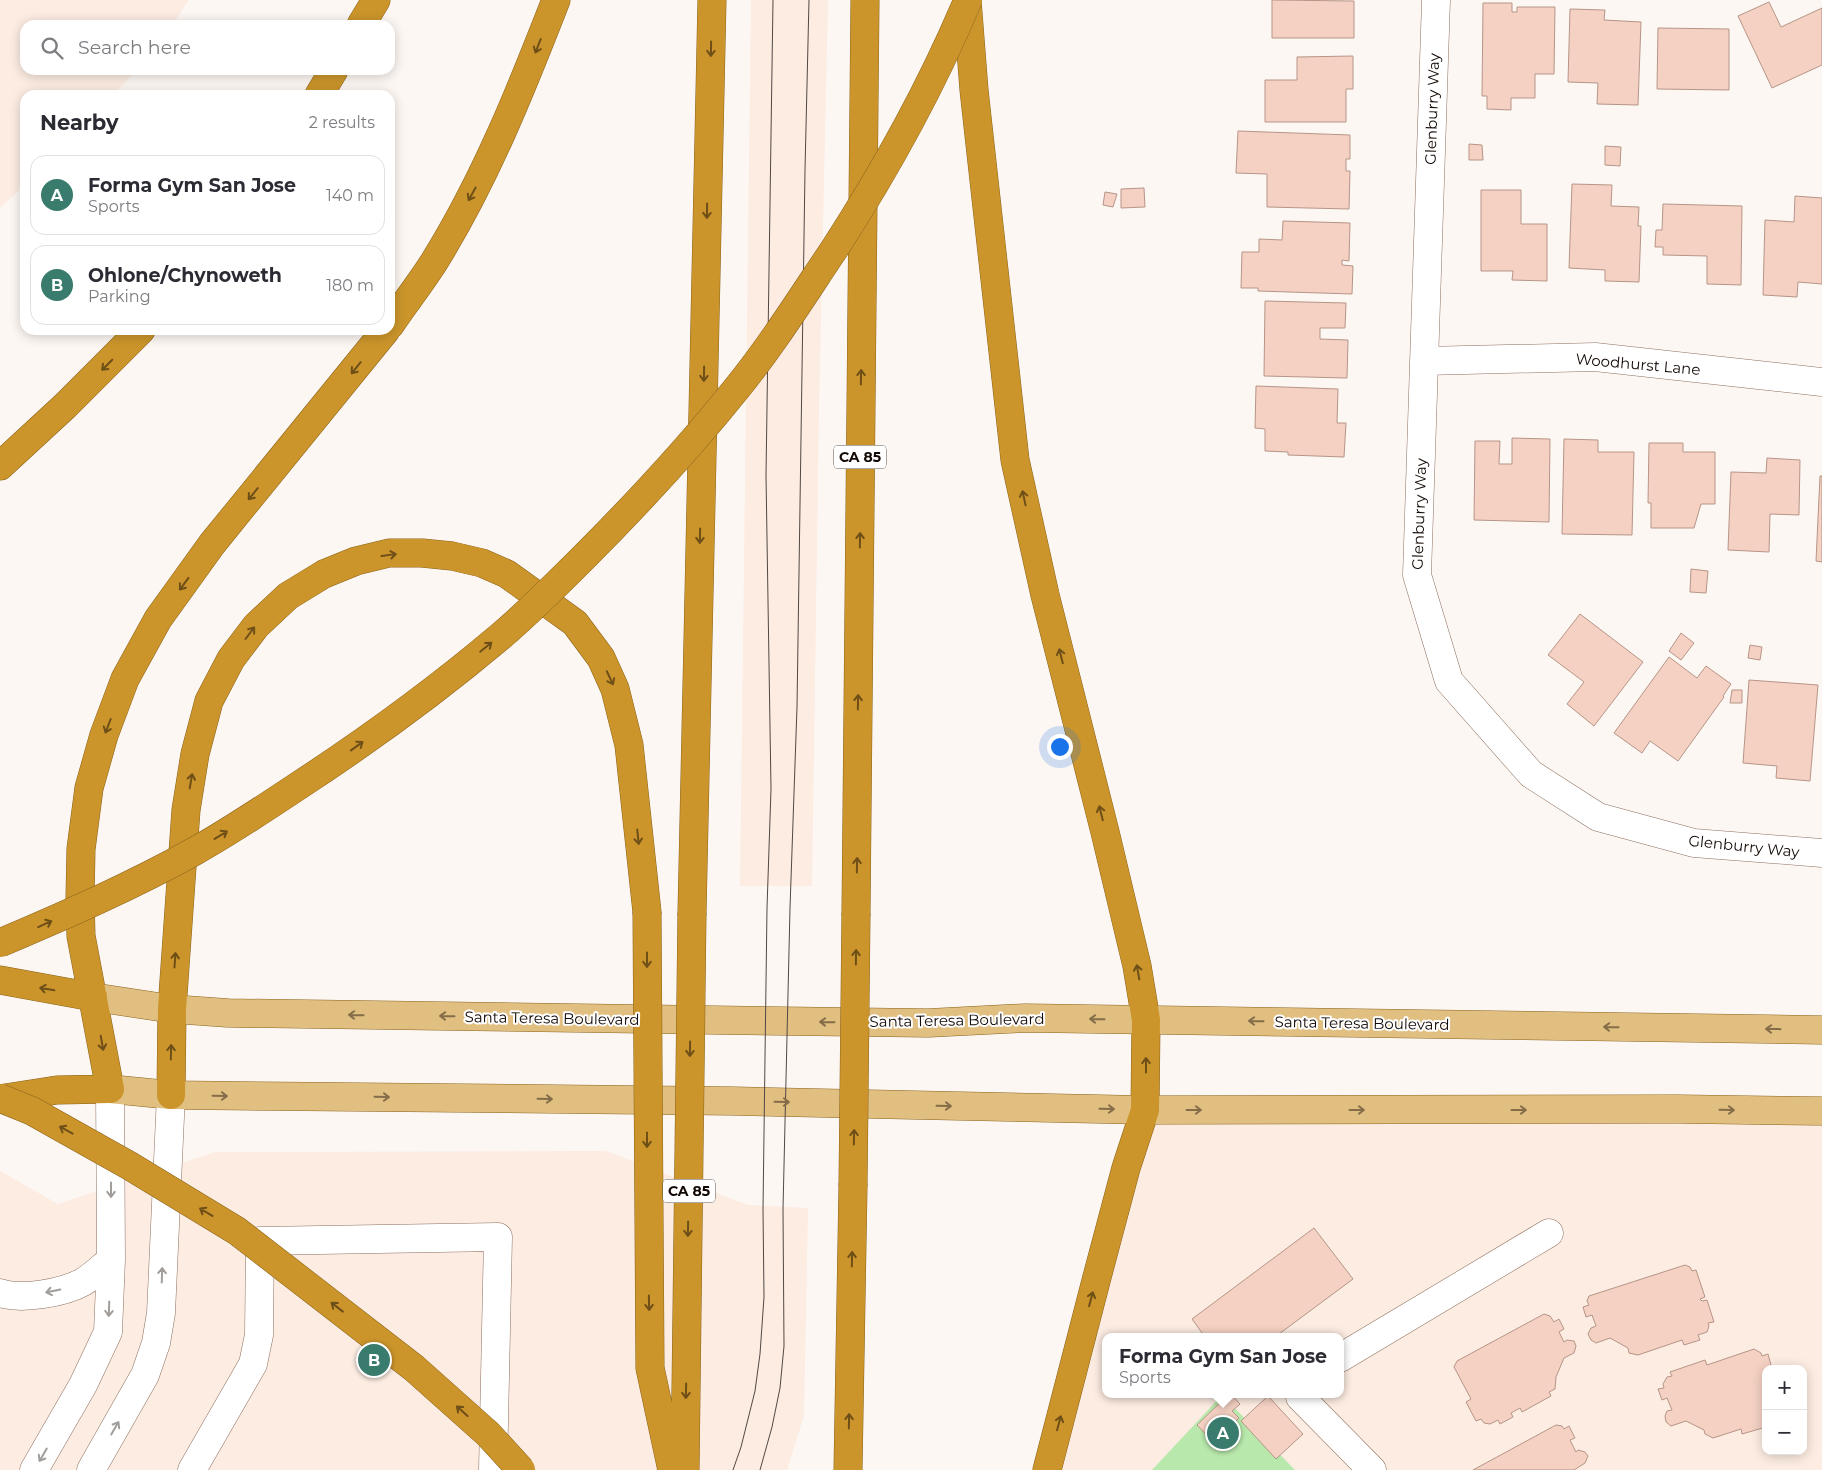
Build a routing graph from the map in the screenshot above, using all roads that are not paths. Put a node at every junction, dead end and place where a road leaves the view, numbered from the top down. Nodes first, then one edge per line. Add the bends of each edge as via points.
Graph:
1 (376, 0) edge
2 (556, 0) edge
3 (712, 0) edge
4 (865, 0) edge
5 (967, 0) edge
6 (1436, 0) edge
7 (364, 20) edge
8 (331, 75) edge
9 (322, 90) edge
10 (395, 318) edge
11 (136, 335) edge
12 (382, 335) edge
13 (1424, 361) junction
14 (1822, 382) edge
15 (0, 466) edge
16 (1822, 853) edge
17 (0, 944) edge
18 (0, 980) edge
19 (94, 997) junction
20 (172, 1009) junction
21 (1146, 1020) junction
22 (1822, 1030) edge
23 (110, 1089) junction
24 (171, 1096) junction
25 (0, 1098) edge
26 (1145, 1110) junction
27 (1822, 1111) edge
28 (1549, 1233) dead end
29 (111, 1260) junction
30 (0, 1293) edge
31 (1344, 1356) edge
32 (1301, 1398) edge
33 (34, 1470) edge
34 (91, 1470) edge
35 (192, 1470) edge
36 (493, 1470) edge
37 (522, 1470) edge
38 (672, 1470) edge
39 (685, 1470) edge
40 (848, 1470) edge
41 (1046, 1470) edge
42 (1372, 1470) edge

1 - 7 highway
2 -> 10 highway via 520,94 476,188 434,262
3 -> 39 highway, CA 85, bridge via 692,913
40 -> 4 highway, CA 85, bridge
17 -> 5 highway, bridge via 128,886 196,850 334,763 503,634 562,579 681,456 794,310 899,142 945,55
21 -> 5 highway via 1137,966 1045,595 1016,460 974,90
6 - 13 street, Glenburry Way
8 - 9 highway
11 -> 15 highway
12 -> 19 highway via 212,544 158,619 125,679 89,788 82,849 81,936
13 - 14 street, Woodhurst Lane via 1595,357
13 - 16 street, Glenburry Way via 1417,575 1449,681 1531,774 1598,818 1694,843
19 -> 18 highway
19 - 20 main road, Santa Teresa Boulevard
19 -> 23 highway
21 -> 20 main road, Santa Teresa Boulevard via 1025,1018 928,1023 238,1013
24 -> 20 highway
20 -> 38 highway, bridge via 186,810 195,754 208,701 230,659 256,626 288,596 324,574 356,561 389,554 422,553 482,563 507,574 575,623 600,658 615,689 629,745 647,912 650,1368
22 -> 21 main road, Santa Teresa Boulevard
26 -> 21 highway
23 - 24 main road
23 - 25 highway via 57,1090
23 -> 29 street
24 -> 26 main road via 733,1101
34 -> 24 street via 145,1375 156,1343 161,1313
37 -> 25 highway, bridge via 488,1434 414,1368 237,1231 32,1111
26 -> 27 main road
41 -> 26 highway via 1126,1168
28 - 31 street
29 -> 30 street via 83,1282 58,1291 9,1296
29 -> 33 street via 108,1332 83,1385
32 - 42 street
35 - 36 street via 253,1364 258,1335 260,1241 498,1237

